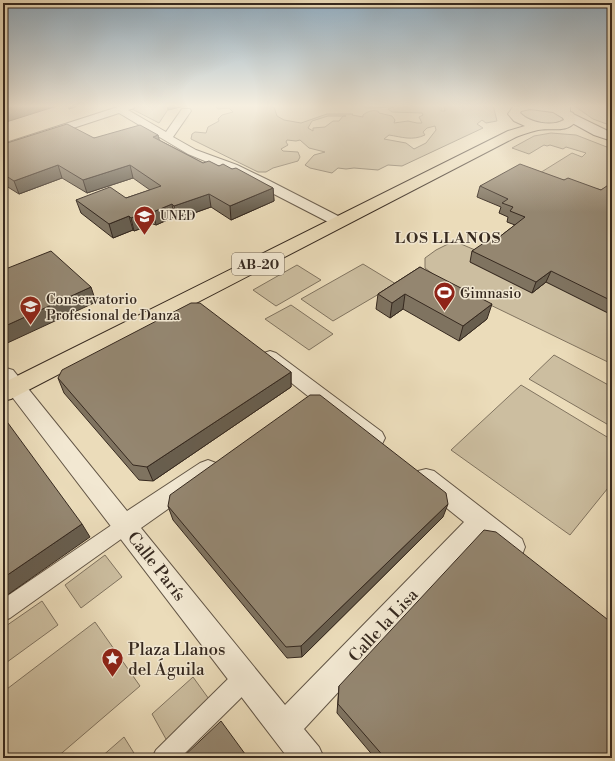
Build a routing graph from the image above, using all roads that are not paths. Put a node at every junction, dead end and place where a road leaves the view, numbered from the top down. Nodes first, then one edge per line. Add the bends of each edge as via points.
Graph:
1 (26, 141) edge
2 (171, 141) edge
3 (483, 141) edge
4 (498, 141) edge
5 (3, 148) edge
6 (333, 219) junction
7 (192, 297) junction
8 (210, 312) edge
9 (254, 345) edge
10 (7, 382) edge
11 (390, 450) edge
12 (225, 456) edge
13 (408, 464) edge
14 (481, 521) junction
15 (125, 526) junction
16 (531, 561) edge
17 (3, 611) edge
18 (245, 678) junction
19 (284, 727) junction
20 (164, 758) edge
21 (308, 758) edge

1 - 5 street
2 - 6 street via 264,183
3 - 6 main road
4 - 6 main road, AB-20
6 - 7 main road, AB-20
6 - 10 main road via 56,350
7 - 8 street
7 - 10 main road, AB-20
9 - 11 street via 309,398
10 - 15 street, Calle París
12 - 15 street
13 - 14 street
14 - 16 street
14 - 19 street, Calle la Lisa
15 - 17 street
15 - 18 street, Calle París
18 - 19 street, Calle París
18 - 20 street
19 - 21 street, Calle París

